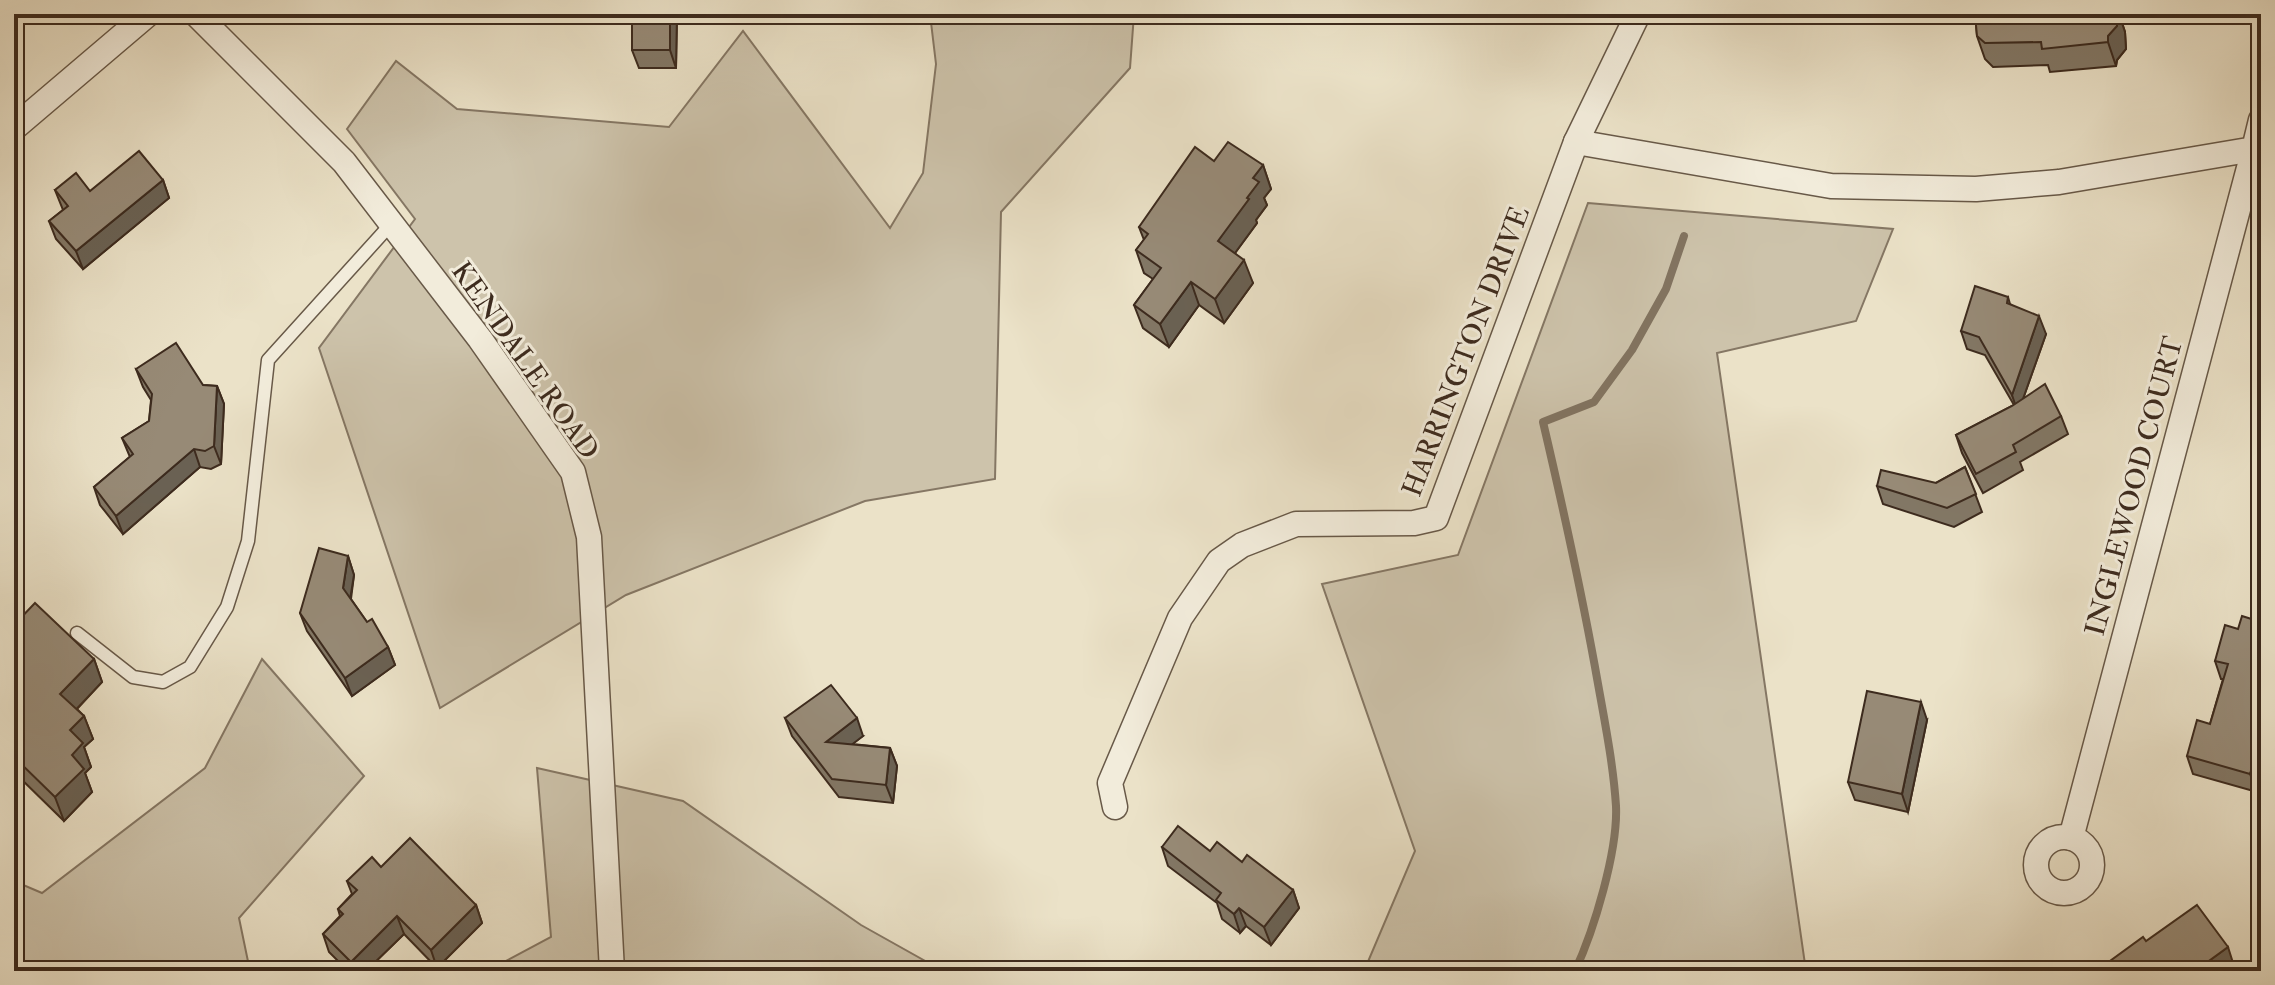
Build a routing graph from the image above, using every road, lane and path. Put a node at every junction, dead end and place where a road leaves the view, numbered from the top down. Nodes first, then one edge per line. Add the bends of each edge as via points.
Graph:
1 (148, 14) edge
2 (196, 14) edge
3 (1638, 14) edge
4 (2261, 120) edge
5 (14, 128) edge
6 (1576, 142) junction
7 (2254, 149) junction
8 (391, 224) junction
9 (77, 633) dead end
10 (1115, 807) dead end
11 (2071, 838) dead end
12 (612, 971) edge

1 - 5 street
2 - 8 street, KENDALE ROAD via 344,162
3 - 6 street, HARRINGTON DRIVE
4 - 7 street, INGLEWOOD COURT
6 - 7 street via 1831,186 1976,189 2059,182
6 - 10 street, HARRINGTON DRIVE via 1436,518 1414,523 1296,524 1242,545 1219,561 1180,618 1115,769 1110,783
7 - 11 street, INGLEWOOD COURT
8 - 9 lane via 268,360 248,541 227,607 190,667 163,682 133,677
8 - 12 street, KENDALE ROAD via 573,472 589,537

